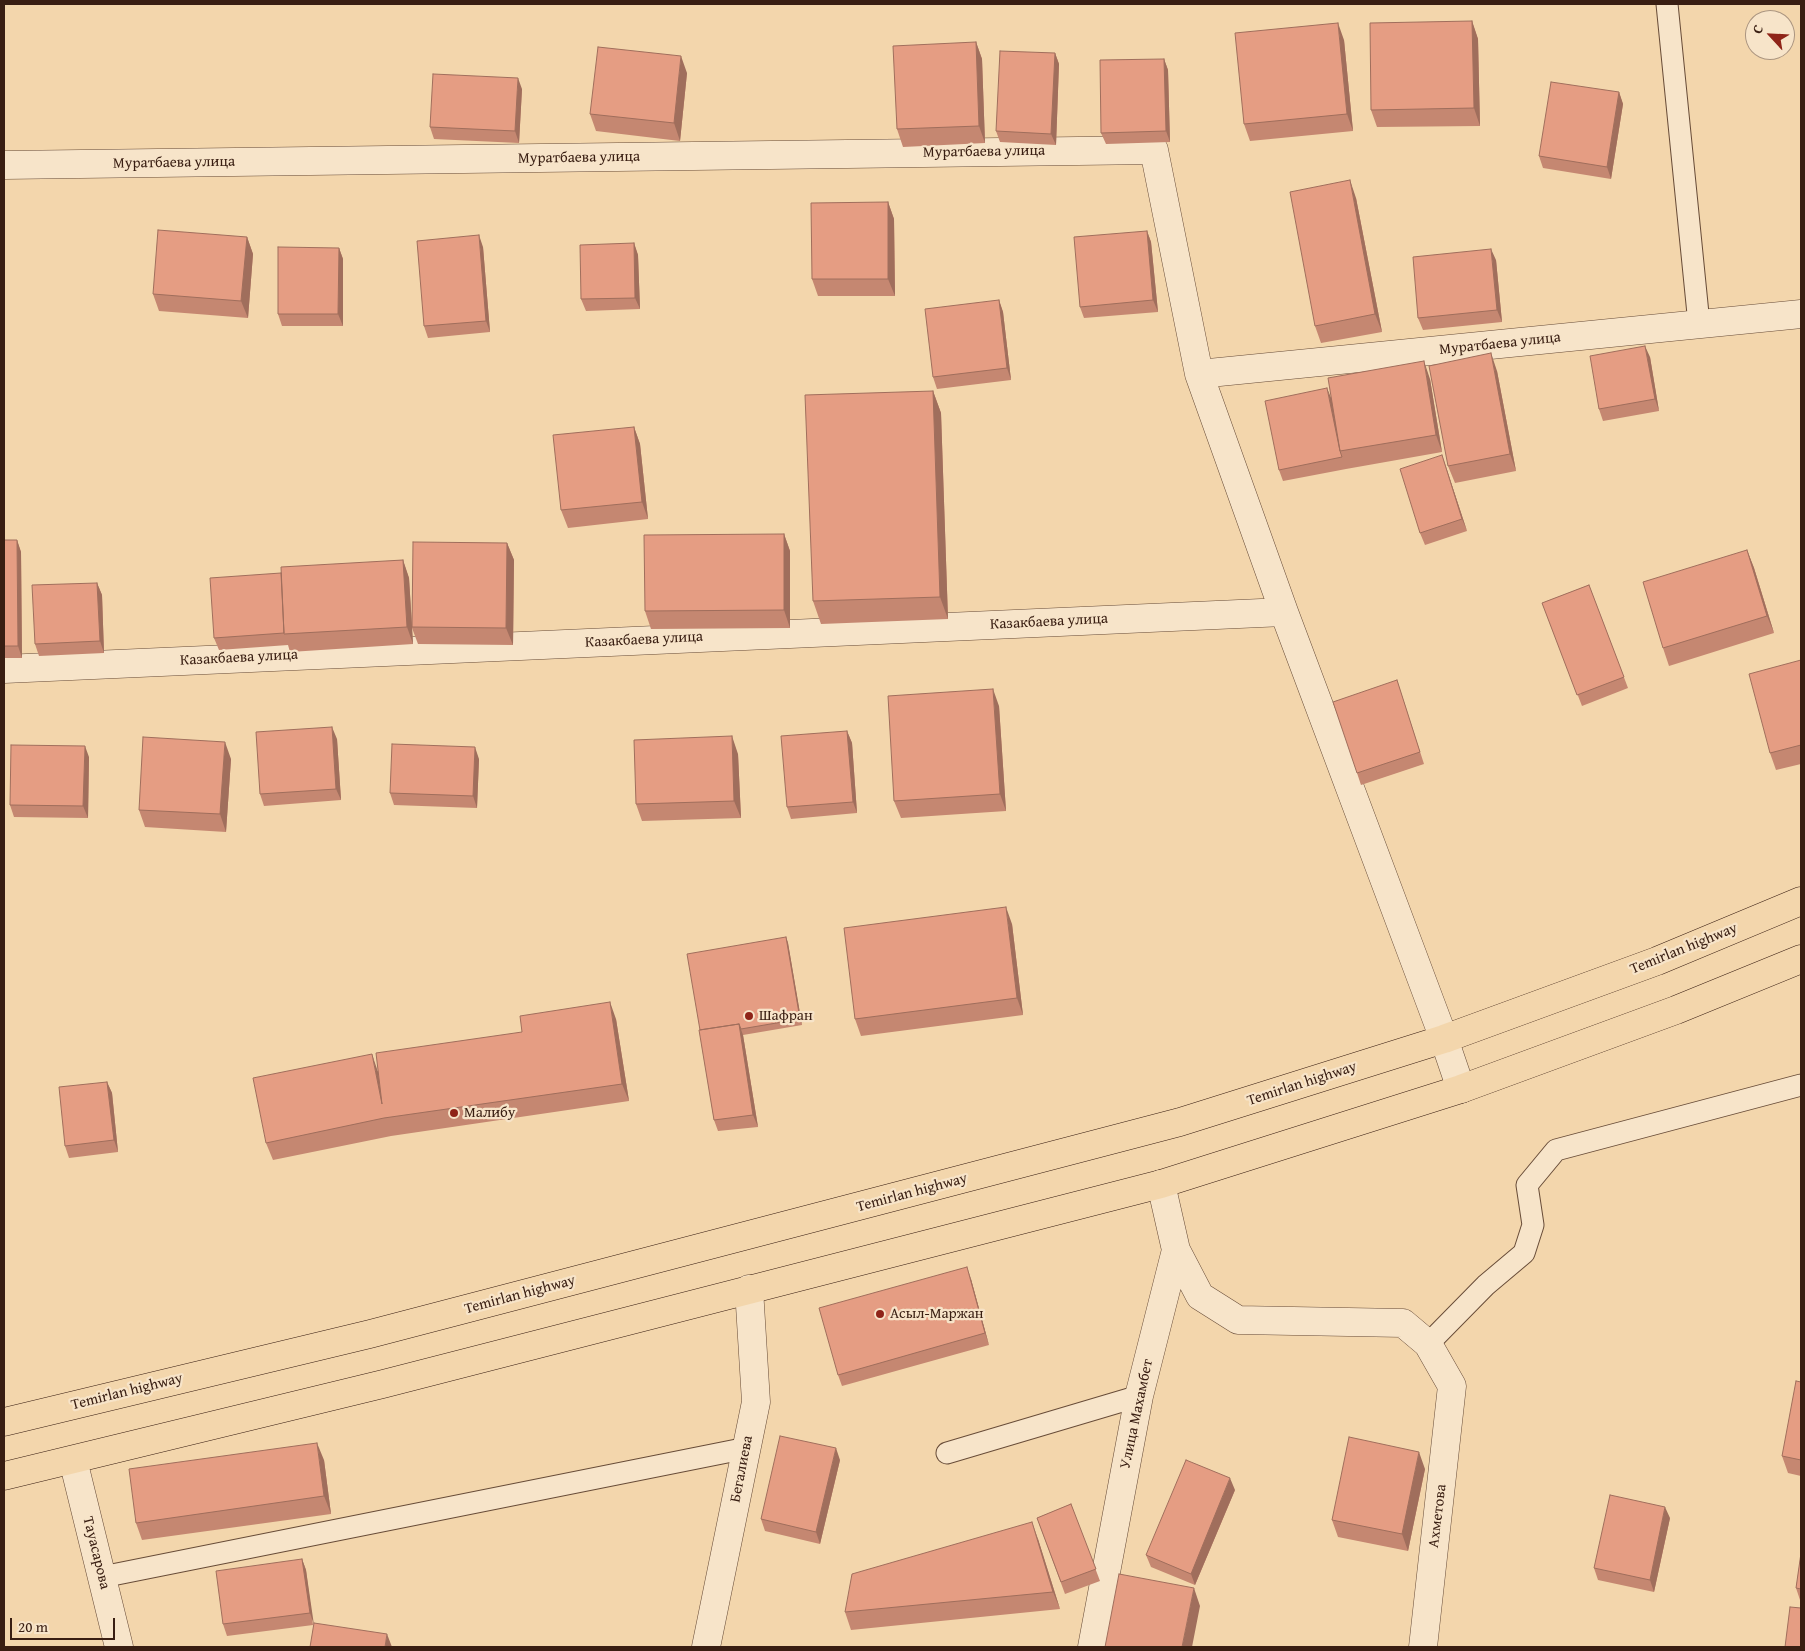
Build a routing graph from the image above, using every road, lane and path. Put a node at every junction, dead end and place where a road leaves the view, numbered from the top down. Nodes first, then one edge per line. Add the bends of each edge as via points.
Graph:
1 (1667, 4) edge
2 (4, 165) edge
3 (1801, 314) edge
4 (1699, 324) junction
5 (1199, 374) junction
6 (1284, 612) junction
7 (4, 669) edge
8 (1801, 901) edge
9 (1801, 959) edge
10 (1444, 1039) junction
11 (1801, 1085) edge
12 (1460, 1088) junction
13 (1161, 1184) junction
14 (1176, 1250) junction
15 (749, 1289) junction
16 (1428, 1344) junction
17 (1139, 1396) junction
18 (4, 1422) edge
19 (747, 1448) junction
20 (948, 1453) dead end
21 (72, 1460) junction
22 (4, 1476) edge
23 (102, 1576) junction
24 (119, 1647) edge
25 (706, 1647) edge
26 (1092, 1647) edge
27 (1423, 1647) edge

1 - 4 lane
2 - 5 street, Муратбаева улица via 1154,150
3 - 4 street, Муратбаева улица
4 - 5 street, Муратбаева улица
5 - 6 street
6 - 7 street, Казакбаева улица
6 - 10 street
8 - 10 main road, Temirlan highway via 1657,961
9 - 12 main road via 1676,1010
10 - 12 street
10 - 18 main road, Temirlan highway via 1180,1122 370,1334
11 - 16 lane via 1556,1150 1527,1185 1533,1225 1524,1254 1486,1285
12 - 13 main road
13 - 14 street, Улица Махамбет
13 - 15 main road
14 - 16 street via 1200,1296 1238,1320 1403,1323
14 - 17 street, Улица Махамбет
15 - 19 street, Бегалиева via 756,1402
15 - 21 main road
16 - 27 street, Ахметова via 1452,1386
17 - 20 lane
17 - 26 street, Улица Махамбет
19 - 23 lane
19 - 25 street, Бегалиева
21 - 22 main road
21 - 23 street, Тауасарова
23 - 24 street, Тауасарова

